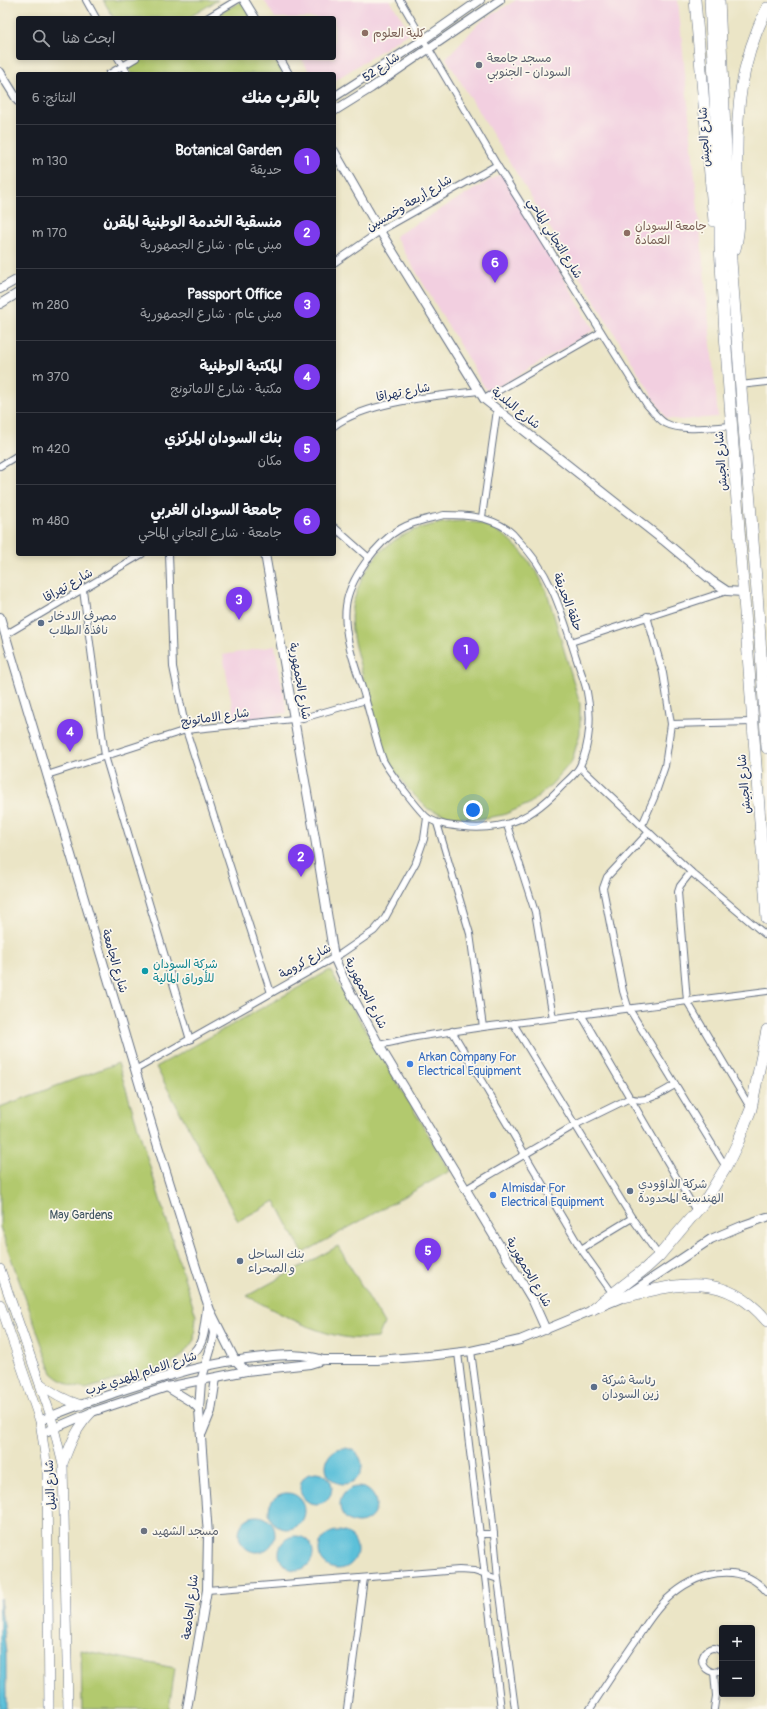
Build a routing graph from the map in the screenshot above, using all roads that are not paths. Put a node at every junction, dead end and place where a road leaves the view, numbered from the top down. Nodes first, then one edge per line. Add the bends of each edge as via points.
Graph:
1 (86, 0) edge
2 (237, 0) edge
3 (244, 0) edge
4 (400, 0) edge
5 (480, 0) edge
6 (500, 0) edge
7 (695, 0) edge
8 (710, 0) edge
9 (719, 0) edge
10 (767, 8) edge
11 (95, 16) edge
12 (210, 16) edge
13 (254, 16) edge
14 (424, 40) junction
15 (429, 48) junction
16 (119, 60) edge
17 (132, 60) edge
18 (280, 60) edge
19 (122, 65) junction
20 (0, 72) edge
21 (112, 72) edge
22 (127, 72) edge
23 (287, 72) edge
24 (336, 96) edge
25 (16, 98) edge
26 (336, 110) edge
27 (336, 154) edge
28 (497, 164) junction
29 (380, 231) junction
30 (720, 246) junction
31 (731, 261) junction
32 (336, 262) edge
33 (16, 280) edge
34 (0, 289) edge
35 (16, 294) edge
36 (0, 304) edge
37 (601, 332) junction
38 (767, 382) edge
39 (740, 385) junction
40 (479, 391) junction
41 (484, 399) junction
42 (497, 410) junction
43 (336, 425) edge
44 (732, 426) junction
45 (16, 456) edge
46 (0, 466) edge
47 (482, 517) junction
48 (336, 529) edge
49 (139, 556) edge
50 (169, 556) edge
51 (265, 556) edge
52 (369, 558) junction
53 (83, 590) junction
54 (727, 591) junction
55 (743, 592) junction
56 (647, 616) junction
57 (0, 617) edge
58 (5, 635) junction
59 (571, 642) junction
60 (366, 700) junction
61 (294, 718) junction
62 (752, 722) junction
63 (671, 724) junction
64 (186, 730) junction
65 (767, 748) edge
66 (105, 756) junction
67 (580, 767) junction
68 (47, 775) junction
69 (427, 818) junction
70 (438, 823) junction
71 (507, 825) junction
72 (642, 825) junction
73 (648, 832) junction
74 (691, 872) junction
75 (767, 919) edge
76 (767, 936) edge
77 (334, 957) junction
78 (767, 991) edge
79 (271, 994) junction
80 (687, 1001) junction
81 (628, 1007) junction
82 (581, 1014) junction
83 (553, 1018) junction
84 (513, 1023) junction
85 (483, 1027) junction
86 (767, 1030) edge
87 (452, 1031) junction
88 (190, 1040) junction
89 (379, 1045) junction
90 (135, 1070) junction
91 (675, 1085) junction
92 (630, 1098) junction
93 (751, 1109) junction
94 (575, 1125) junction
95 (524, 1154) junction
96 (726, 1167) junction
97 (466, 1189) junction
98 (696, 1211) junction
99 (767, 1217) edge
100 (632, 1218) junction
101 (581, 1249) junction
102 (658, 1256) junction
103 (0, 1269) edge
104 (613, 1294) junction
105 (624, 1297) junction
106 (0, 1304) edge
107 (209, 1307) junction
108 (593, 1309) junction
109 (767, 1321) edge
110 (21, 1329) junction
111 (546, 1330) junction
112 (11, 1334) junction
113 (471, 1351) junction
114 (458, 1353) junction
115 (235, 1360) junction
116 (323, 1360) junction
117 (205, 1365) junction
118 (246, 1371) junction
119 (169, 1374) junction
120 (216, 1378) junction
121 (201, 1380) junction
122 (39, 1382) junction
123 (167, 1387) junction
124 (81, 1405) junction
125 (199, 1409) junction
126 (92, 1412) junction
127 (51, 1416) junction
128 (40, 1421) junction
129 (55, 1428) junction
130 (43, 1433) junction
131 (201, 1436) junction
132 (63, 1465) junction
133 (479, 1534) junction
134 (494, 1534) junction
135 (65, 1561) junction
136 (48, 1562) junction
137 (484, 1574) junction
138 (364, 1578) junction
139 (498, 1579) junction
140 (207, 1590) junction
141 (767, 1592) edge
142 (719, 1649) edge
143 (719, 1670) edge
144 (714, 1672) junction
145 (49, 1709) edge
146 (68, 1709) edge
147 (187, 1709) edge
148 (347, 1709) edge
149 (501, 1709) edge
150 (514, 1709) edge
151 (590, 1709) edge
152 (714, 1709) edge

1 - 11 street
2 - 12 street
3 - 13 main road
4 - 14 street, شارع التجاني الماحي
5 - 14 main road, شارع 52
6 - 15 main road, شارع 52
7 - 30 highway via 711,194
8 - 30 highway, شارع الجيش
9 - 31 highway, شارع الجيش
10 - 31 highway via 756,32 742,79 738,107 740,224
14 - 15 street, شارع التجاني الماحي
14 - 24 main road, شارع 52
15 - 26 main road, شارع 52
15 - 28 street, شارع التجاني الماحي
16 - 19 street
17 - 19 street
18 - 23 main road
19 - 21 street
19 - 22 street
20 - 25 main road
27 - 29 main road, شارع البلدية
28 - 29 street, شارع أربعة وخمسين
28 - 37 street, شارع التجاني الماحي
29 - 32 street, شارع أربعة وخمسين
29 - 40 main road, شارع البلدية
30 - 44 highway, شارع الجيش
31 - 39 highway, شارع الجيش
33 - 34 main road
35 - 36 main road
37 - 41 street
37 - 44 street, شارع التجاني الماحي via 648,405 665,423 676,427
38 - 39 street
39 - 65 highway, شارع الجيش
40 - 41 main road, شارع البلدية
40 - 43 street, شارع تهراقا via 387,404
41 - 42 main road, شارع البلدية
42 - 47 street
42 - 54 main road, شارع البلدية
44 - 55 highway, شارع الجيش
45 - 46 street
47 - 52 street, حلقة الحديقة via 444,515 401,528 383,540
47 - 59 street, حلقة الحديقة via 507,529 526,547 543,569
48 - 52 street
49 - 53 street, شارع تهراقا
50 - 64 street via 173,667
51 - 61 main road, شارع الجمهورية
52 - 60 street, حلقة الحديقة via 353,582 346,606 348,640
53 - 58 street, شارع تهراقا
53 - 66 street
54 - 55 main road
54 - 56 street
55 - 62 highway, شارع الجيش
56 - 59 street
56 - 63 street via 663,673
57 - 58 main road, شارع الجامعة
58 - 68 main road, شارع الجامعة
59 - 67 street, حلقة الحديقة via 587,692 589,712 589,728
60 - 61 street, شارع الاماتونج via 312,716
60 - 69 street, حلقة الحديقة via 388,771
61 - 64 street, شارع الاماتونج
61 - 77 main road, شارع الجمهورية
62 - 63 street
62 - 75 highway, شارع الجيش
63 - 72 street via 665,766
64 - 66 street, شارع الاماتونج
64 - 79 street
66 - 68 street, شارع الاماتونج
66 - 88 street
67 - 71 street, حلقة الحديقة via 551,799 535,811
67 - 72 street
68 - 90 main road, شارع الجامعة
69 - 70 street, حلقة الحديقة
69 - 77 street, شارع كرومة via 424,839 416,862 384,918 374,931 360,942
70 - 71 street, حلقة الحديقة via 480,828
70 - 85 street via 470,934
71 - 83 street via 535,912
72 - 73 street
73 - 74 street
73 - 81 street via 607,877 603,888
74 - 76 street
74 - 80 street via 678,892
77 - 79 street, شارع كرومة
77 - 89 main road, شارع الجمهورية
78 - 80 street
79 - 88 street, شارع كرومة
80 - 81 street
80 - 93 street
81 - 82 street
81 - 91 street
82 - 83 street
82 - 92 street
83 - 84 street
84 - 85 street
84 - 94 street
85 - 87 street
86 - 93 highway
87 - 89 street
87 - 95 street
88 - 90 street, شارع كرومة
89 - 97 main road, شارع الجمهورية
90 - 107 main road, شارع الجامعة
91 - 92 street via 650,1099
91 - 96 street
92 - 94 street
92 - 98 street
93 - 96 highway
94 - 95 street
94 - 100 street
95 - 97 street
95 - 101 street
96 - 98 highway
97 - 111 main road, شارع الجمهورية via 533,1301
98 - 102 highway
99 - 105 main road, شارع الامام المهدي غرب via 710,1239
100 - 101 street
100 - 102 street
101 - 104 street
102 - 104 highway
103 - 110 main road, شارع النيل
104 - 108 highway
105 - 108 main road, شارع الامام المهدي غرب
105 - 109 highway via 668,1286 711,1286 739,1297
106 - 112 main road, شارع النيل
107 - 115 main road, شارع الجامعة
107 - 117 main road, شارع الجامعة via 214,1333
107 - 119 main road via 201,1345
108 - 111 main road, شارع الامام المهدي غرب
110 - 112 main road
110 - 122 main road, شارع النيل
111 - 113 main road, شارع الامام المهدي غرب via 520,1340
112 - 128 main road, شارع النيل
113 - 114 main road, شارع الامام المهدي غرب
113 - 134 street
114 - 116 main road, شارع الامام المهدي غرب via 377,1360
114 - 133 street
115 - 116 main road, شارع الامام المهدي غرب via 285,1355 311,1356
115 - 117 main road, شارع الامام المهدي غرب
115 - 118 main road, شارع الجامعة
116 - 118 main road, شارع الامام المهدي غرب via 310,1364
117 - 119 main road, شارع الامام المهدي غرب
117 - 121 main road, شارع الجامعة
118 - 120 main road, شارع الامام المهدي غرب
119 - 124 main road, شارع الامام المهدي غرب
120 - 121 main road, شارع الامام المهدي غرب
120 - 131 main road, شارع الجامعة via 211,1411
121 - 123 main road, شارع الامام المهدي غرب
121 - 125 main road, شارع الجامعة
122 - 124 main road via 52,1393
122 - 127 main road, شارع النيل
123 - 125 main road via 194,1403
123 - 126 main road, شارع الامام المهدي غرب
124 - 127 main road, شارع الامام المهدي غرب
125 - 131 main road, شارع الجامعة
126 - 129 main road, شارع الامام المهدي غرب
126 - 132 main road via 80,1424
127 - 128 main road, شارع الامام المهدي غرب
127 - 129 main road, شارع النيل
128 - 130 main road, شارع النيل
129 - 130 main road, شارع الامام المهدي غرب
129 - 132 main road, شارع النيل
130 - 136 main road, شارع النيل via 48,1468
131 - 140 main road, شارع الجامعة via 208,1535
132 - 135 main road, شارع النيل
133 - 134 street
133 - 137 street
134 - 139 street
135 - 136 main road
135 - 146 main road, شارع النيل
136 - 145 main road, شارع النيل
137 - 138 street via 459,1570
137 - 139 street
137 - 149 street
138 - 140 street
138 - 148 street
139 - 150 street
140 - 147 main road, شارع الجامعة
141 - 151 street via 750,1579 731,1572 717,1572 690,1583 667,1598
142 - 144 street via 711,1648 704,1652 702,1658 705,1668
143 - 144 street
144 - 152 street

